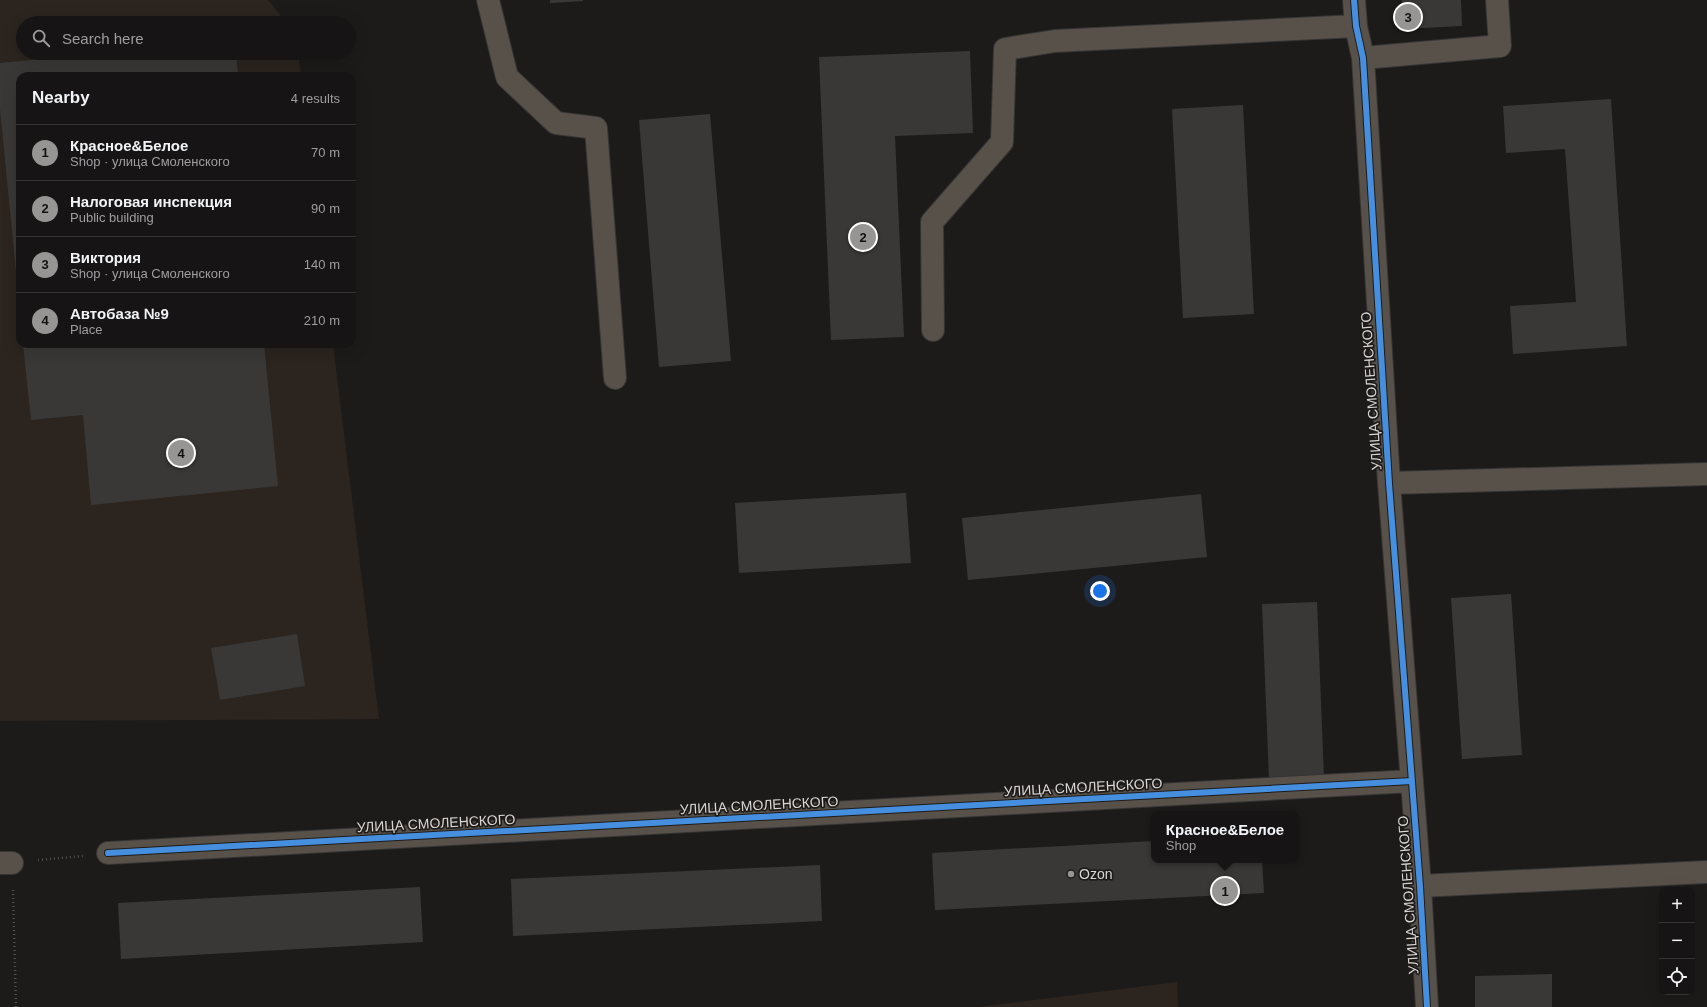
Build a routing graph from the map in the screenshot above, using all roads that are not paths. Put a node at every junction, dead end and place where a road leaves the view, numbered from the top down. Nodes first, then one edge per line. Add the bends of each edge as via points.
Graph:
1 (488, 0) edge
2 (1354, 0) edge
3 (1497, 0) edge
4 (1356, 26) junction
5 (1363, 58) junction
6 (934, 330) dead end
7 (615, 378) dead end
8 (1707, 474) edge
9 (1389, 483) junction
10 (1412, 781) junction
11 (108, 853) road end
12 (1707, 872) edge
13 (1420, 886) junction
14 (1427, 1007) edge

1 - 7 street via 507,77 556,123 596,128
2 - 4 street, УЛИЦА СМОЛЕНСКОГО
3 - 5 street via 1500,46
4 - 5 street, УЛИЦА СМОЛЕНСКОГО
4 - 6 street via 1055,41 1005,49 1002,142 932,222
5 - 9 street, УЛИЦА СМОЛЕНСКОГО
8 - 9 street
9 - 10 street, УЛИЦА СМОЛЕНСКОГО
10 - 11 street, УЛИЦА СМОЛЕНСКОГО
10 - 13 street, УЛИЦА СМОЛЕНСКОГО
12 - 13 street
13 - 14 street, УЛИЦА СМОЛЕНСКОГО

